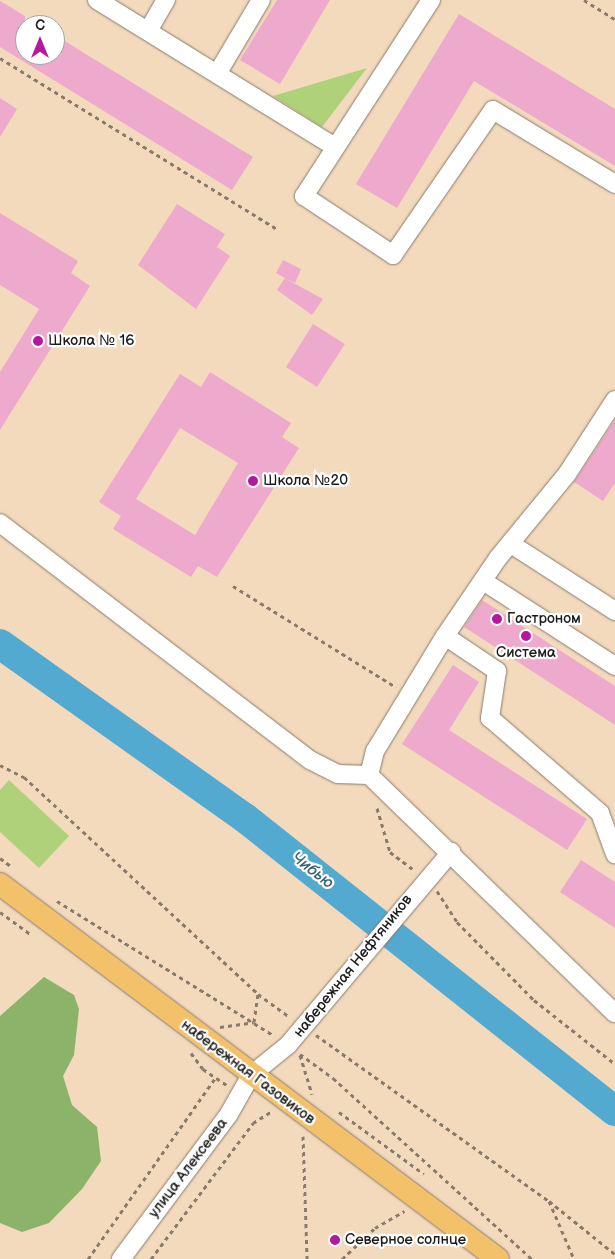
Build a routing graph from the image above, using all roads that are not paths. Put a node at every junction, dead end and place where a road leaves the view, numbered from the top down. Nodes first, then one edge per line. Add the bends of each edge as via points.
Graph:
1 (97, 0) edge
2 (166, 0) edge
3 (261, 0) edge
4 (431, 0) edge
5 (148, 31) junction
6 (217, 74) junction
7 (335, 147) junction
8 (615, 184) edge
9 (615, 400) edge
10 (0, 524) edge
11 (511, 544) junction
12 (483, 581) junction
13 (615, 610) edge
14 (445, 636) junction
15 (615, 666) edge
16 (369, 775) junction
17 (451, 852) junction
18 (615, 854) edge
19 (0, 884) edge
20 (615, 1013) edge
21 (251, 1075) junction
22 (121, 1259) edge
23 (498, 1259) edge

1 - 5 street
2 - 5 street
3 - 6 street
4 - 7 street
5 - 6 street
6 - 7 street
7 - 8 street via 304,196 393,255 492,110
9 - 11 street via 567,474
10 - 16 street via 310,760 338,774
11 - 12 street
11 - 13 street
12 - 14 street
12 - 15 street
14 - 16 street via 374,751
14 - 18 street via 497,671 490,718 600,813
16 - 17 street
17 - 20 street
17 - 21 street, набережная Нефтяников via 406,900 356,963 297,1049
19 - 21 main road, набережная Газовиков via 202,1050
21 - 22 street, улица Алексеева via 229,1114
21 - 23 main road, набережная Газовиков

